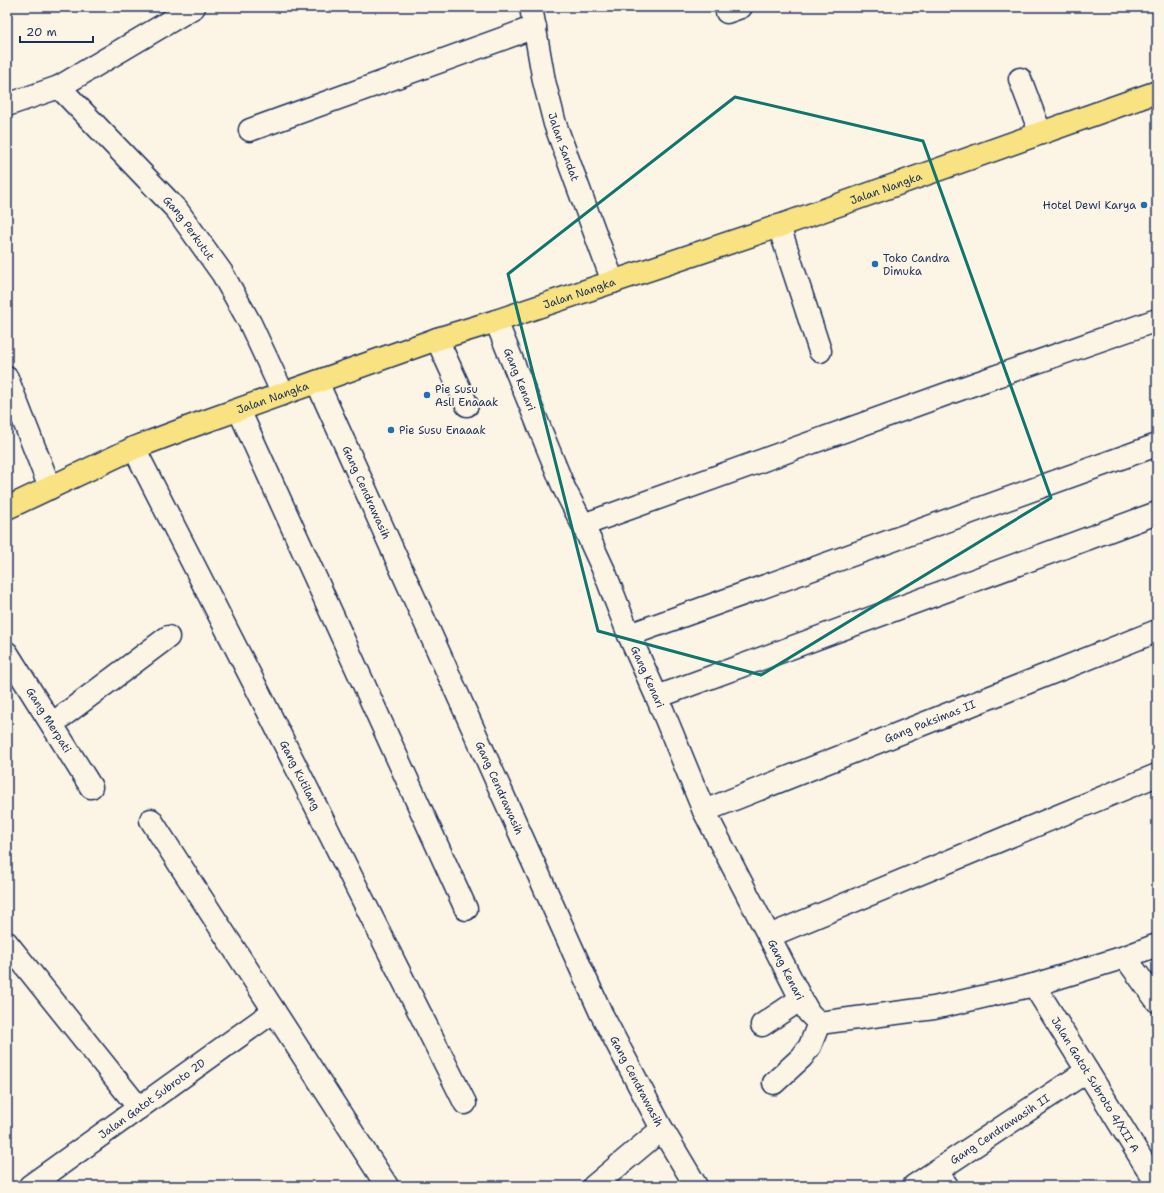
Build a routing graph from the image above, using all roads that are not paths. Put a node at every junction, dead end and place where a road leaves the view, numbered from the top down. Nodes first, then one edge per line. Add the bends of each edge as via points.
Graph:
1 (194, 7) edge
2 (533, 17) edge
3 (1020, 79) dead end
4 (59, 87) junction
5 (1157, 92) edge
6 (7, 104) edge
7 (250, 130) dead end
8 (1040, 132) junction
9 (779, 226) junction
10 (613, 282) junction
11 (1157, 320) edge
12 (496, 321) junction
13 (437, 339) junction
14 (820, 351) dead end
15 (7, 378) edge
16 (317, 382) junction
17 (283, 394) junction
18 (467, 405) dead end
19 (239, 410) junction
20 (1157, 445) edge
21 (134, 448) junction
22 (50, 488) junction
23 (7, 508) edge
24 (1157, 513) edge
25 (583, 525) junction
26 (1157, 631) edge
27 (629, 635) junction
28 (168, 637) dead end
29 (7, 653) edge
30 (657, 697) junction
31 (52, 724) junction
32 (1157, 775) edge
33 (91, 787) dead end
34 (704, 811) junction
35 (151, 820) dead end
36 (466, 909) dead end
37 (769, 936) junction
38 (7, 943) edge
39 (1157, 945) edge
40 (1125, 957) junction
41 (1034, 985) junction
42 (800, 999) junction
43 (1157, 1001) edge
44 (274, 1012) junction
45 (819, 1023) junction
46 (762, 1025) dead end
47 (1087, 1071) junction
48 (774, 1083) dead end
49 (465, 1103) dead end
50 (139, 1108) junction
51 (662, 1129) junction
52 (942, 1178) edge
53 (1157, 1184) edge
54 (30, 1186) edge
55 (387, 1186) edge
56 (594, 1186) edge
57 (696, 1186) edge
58 (914, 1186) edge

1 - 4 street
2 - 7 street
2 - 10 street, Jalan Sandat via 544,81 555,124
3 - 8 street
4 - 6 street
4 - 17 street, Gang Perkutut via 177,210 222,273 250,323
5 - 8 main road, Jalan Nangka
8 - 9 main road, Jalan Nangka
9 - 10 main road, Jalan Nangka
9 - 14 street
10 - 12 main road, Jalan Nangka
11 - 25 street
12 - 13 main road, Jalan Nangka
12 - 25 street, Gang Kenari via 564,488
13 - 16 main road, Jalan Nangka
13 - 18 street
15 - 22 street
16 - 17 main road, Jalan Nangka
16 - 51 street, Gang Cendrawasih via 601,1014
17 - 19 main road, Jalan Nangka
19 - 21 main road, Jalan Nangka
19 - 36 street
20 - 27 street
21 - 22 main road, Jalan Nangka
21 - 49 street, Gang Kutilang
22 - 23 main road, Jalan Nangka
24 - 30 street
25 - 27 street, Gang Kenari
26 - 34 street, Gang Paksimas II
27 - 30 street, Gang Kenari
28 - 31 street
29 - 31 street, Gang Merpati
30 - 34 street, Gang Kenari
31 - 33 street, Gang Merpati
32 - 37 street
34 - 37 street, Gang Kenari
35 - 44 street
37 - 42 street, Gang Kenari
38 - 50 street
39 - 40 street
40 - 41 street
40 - 43 street
41 - 45 street via 934,1008
41 - 47 street, Jalan Gatot Subroto 4/XII A
42 - 45 street, Gang Kenari
42 - 46 street
44 - 50 street, Jalan Gatot Subroto 2D
44 - 55 street
45 - 48 street via 810,1046 802,1057
47 - 52 street, Gang Cendrawasih II
47 - 53 street, Jalan Gatot Subroto 4/XII A
50 - 54 street, Jalan Gatot Subroto 2D
51 - 56 street
51 - 57 street, Gang Cendrawasih
52 - 58 street, Gang Cendrawasih II

